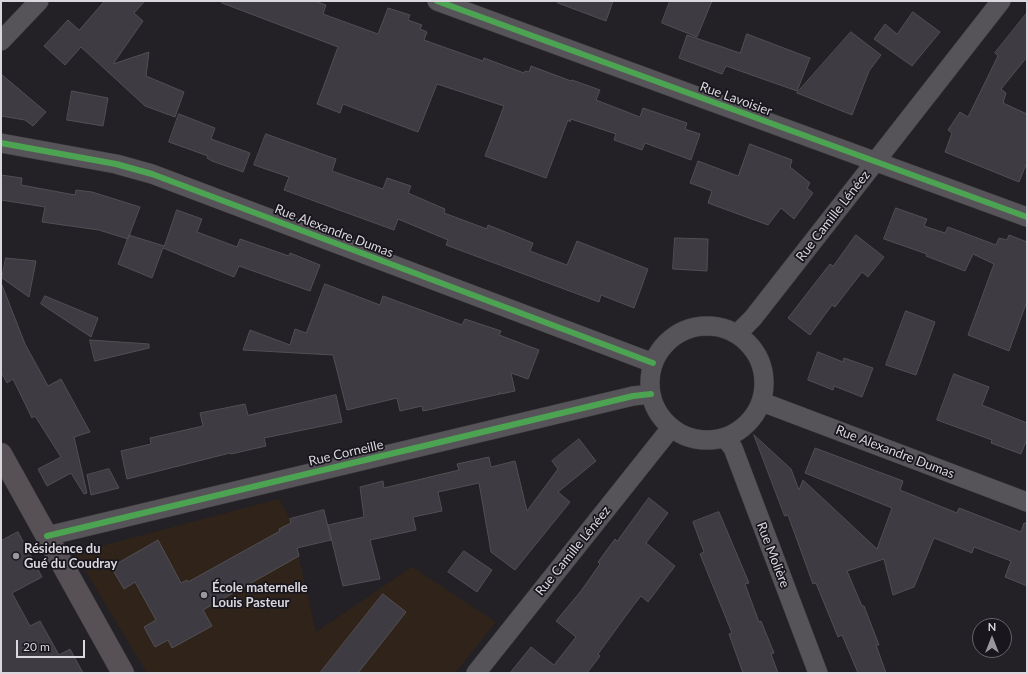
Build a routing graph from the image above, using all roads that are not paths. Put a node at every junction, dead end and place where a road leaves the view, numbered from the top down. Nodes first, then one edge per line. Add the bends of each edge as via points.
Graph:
1 (39, 1) edge
2 (438, 1) edge
3 (1001, 1) edge
4 (1, 42) edge
5 (1, 143) edge
6 (875, 162) junction
7 (1027, 218) edge
8 (737, 334) junction
9 (653, 363) junction
10 (651, 394) junction
11 (762, 402) junction
12 (671, 428) junction
13 (725, 438) junction
14 (1, 454) edge
15 (1027, 502) edge
16 (46, 536) junction
17 (123, 673) edge
18 (476, 673) edge
19 (818, 673) edge

1 - 4 street
2 - 6 street, Rue Lavoisier
3 - 6 street, Rue Camille Lénéez
5 - 9 street, Rue Alexandre Dumas via 102,161 152,174
6 - 7 street, Rue Lavoisier
6 - 8 street, Rue Camille Lénéez via 753,318
8 - 9 street via 718,327 698,327 679,333 664,346
8 - 11 street via 752,347 762,364 765,383
9 - 10 street via 650,378
10 - 12 street via 658,413
10 - 16 street, Rue Corneille via 633,396
11 - 13 street via 754,418 741,430
11 - 15 street, Rue Alexandre Dumas
12 - 13 street via 700,440
12 - 18 street, Rue Camille Lénéez
13 - 19 street, Rue Molière via 733,448
14 - 16 main road
16 - 17 main road

